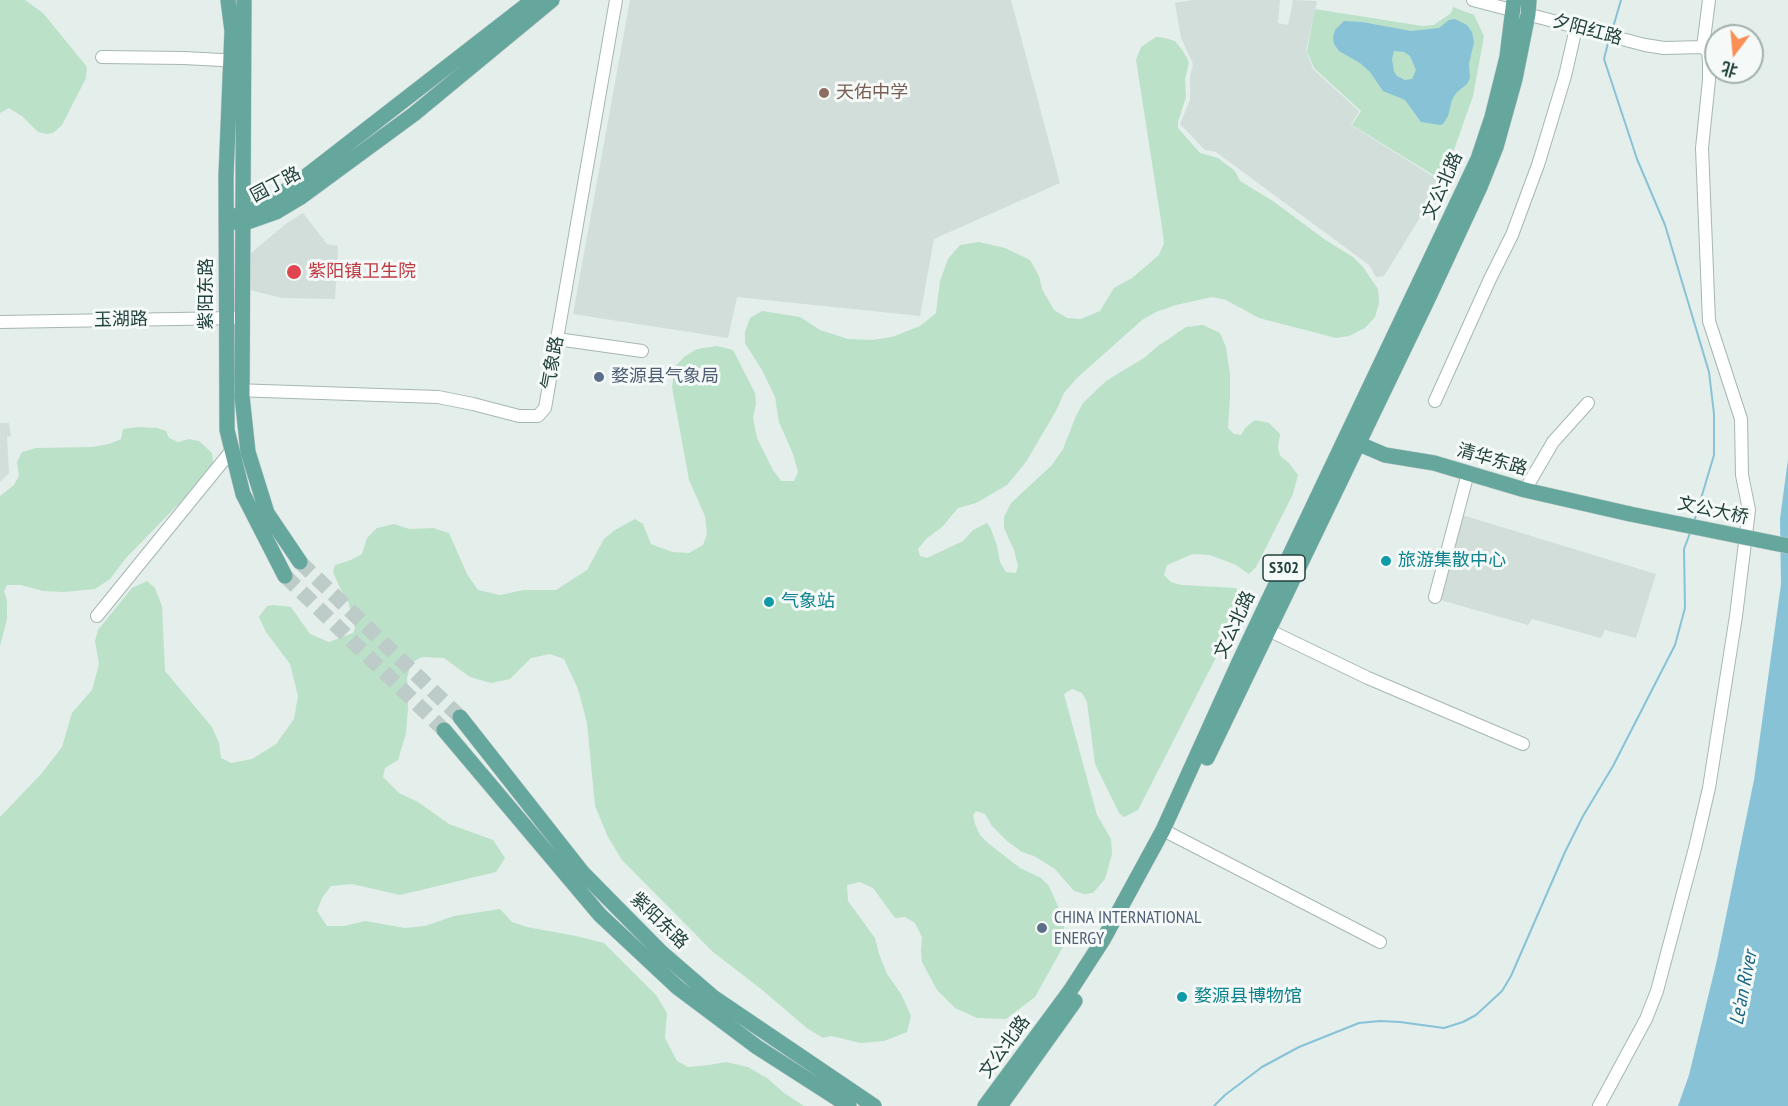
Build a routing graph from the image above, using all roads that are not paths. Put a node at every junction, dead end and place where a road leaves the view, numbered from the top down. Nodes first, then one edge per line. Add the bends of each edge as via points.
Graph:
1 (228, 0) edge
2 (244, 0) edge
3 (552, 0) edge
4 (616, 0) edge
5 (1473, 0) edge
6 (1709, 0) edge
7 (529, 5) edge
8 (1521, 6) edge
9 (1576, 28) junction
10 (1703, 47) junction
11 (102, 57) dead end
12 (237, 61) junction
13 (243, 218) junction
14 (226, 220) junction
15 (235, 318) junction
16 (0, 322) edge
17 (557, 339) junction
18 (642, 351) dead end
19 (235, 390) junction
20 (1435, 401) dead end
21 (1588, 403) dead end
22 (1352, 441) junction
23 (232, 450) junction
24 (1468, 473) junction
25 (1525, 490) junction
26 (1630, 514) joint
27 (1788, 546) edge
28 (300, 562) tunnel mouth
29 (285, 576) tunnel mouth
30 (1434, 597) dead end
31 (97, 616) dead end
32 (1263, 627) junction
33 (460, 717) tunnel mouth
34 (444, 730) tunnel mouth
35 (1523, 744) dead end
36 (1166, 832) junction
37 (1380, 942) dead end
38 (849, 1106) edge
39 (874, 1106) edge
40 (985, 1106) edge
41 (1000, 1106) edge
42 (1599, 1106) edge

1 - 12 main road, 紫阳东路
2 - 12 main road, 紫阳东路
3 - 7 main road, 园丁路
4 - 17 street, 气象路
5 - 8 street, 夕阳红路
6 - 10 street
7 - 13 main road, 园丁路 via 414,114 301,197 276,212
8 - 9 street, 夕阳红路
8 - 22 main road, 文公北路 / S302 via 1515,79 1496,147 1442,269
9 - 10 street, 夕阳红路 via 1664,48
9 - 20 street via 1538,165 1512,235
10 - 42 street via 1709,61 1702,148 1709,321 1742,419 1742,475 1749,510 1709,788 1695,848 1657,991
11 - 12 street
12 - 13 main road, 紫阳东路
12 - 14 main road, 紫阳东路 via 226,176
13 - 14 main road, 园丁路
13 - 15 main road, 紫阳东路
14 - 15 main road, 紫阳东路
15 - 16 street, 玉湖路
15 - 19 main road, 紫阳东路
17 - 18 street
17 - 19 street, 气象路 via 545,408 538,416 519,416 438,397
19 - 23 main road, 紫阳东路 via 227,429
19 - 28 main road, 紫阳东路 via 248,452 267,513
21 - 25 street via 1554,442
22 - 24 main road, 清华东路 via 1386,455
22 - 32 main road, 文公北路 / S302
23 - 29 main road, 紫阳东路 via 243,494
23 - 31 street
24 - 25 main road, 清华东路
24 - 30 street
25 - 26 main road, 清华东路
26 - 27 main road, 文公大桥, bridge
32 - 35 street via 1368,678
32 - 36 main road, 文公北路 / S302
33 - 39 main road, 紫阳东路 via 582,872 662,953 713,997
34 - 38 main road, 紫阳东路 via 600,915 668,979 757,1047
36 - 37 street
36 - 40 main road, 文公北路 / S302 via 1070,991
36 - 41 main road, 文公北路 / S302 via 1115,939

